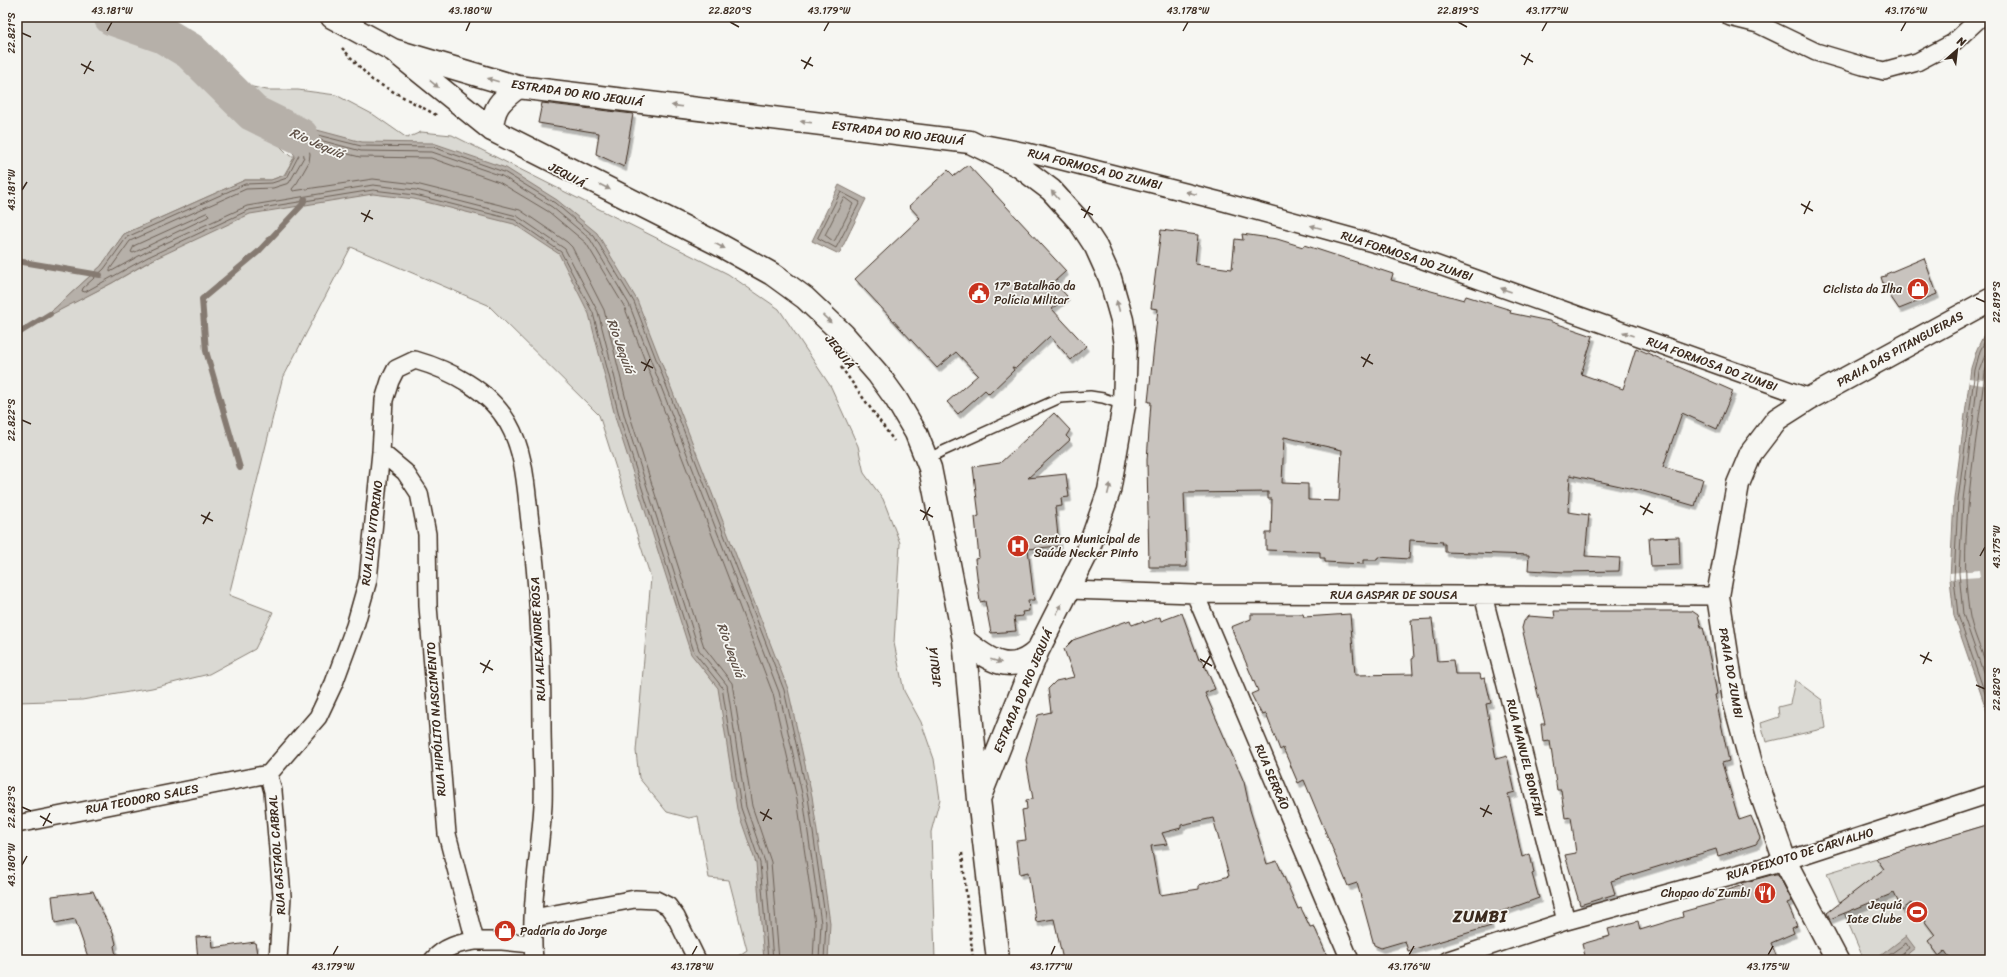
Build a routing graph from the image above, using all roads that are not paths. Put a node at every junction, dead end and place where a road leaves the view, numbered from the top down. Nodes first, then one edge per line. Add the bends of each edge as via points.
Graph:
1 (332, 17) edge
2 (1730, 17) edge
3 (1981, 17) edge
4 (393, 50) junction
5 (518, 87) junction
6 (492, 130) junction
7 (970, 142) junction
8 (1990, 300) edge
9 (427, 363) joint
10 (1810, 398) junction
11 (1124, 405) junction
12 (381, 452) junction
13 (926, 460) junction
14 (1069, 590) junction
15 (1195, 594) junction
16 (1483, 595) junction
17 (1718, 596) junction
18 (964, 640) junction
19 (1038, 650) junction
20 (267, 776) junction
21 (1990, 794) edge
22 (979, 799) junction
23 (17, 824) edge
24 (1785, 861) junction
25 (533, 918) junction
26 (1566, 921) junction
27 (475, 941) junction
28 (533, 952) edge
29 (278, 960) edge
30 (433, 960) edge
31 (696, 960) edge
32 (998, 960) edge
33 (1350, 960) edge
34 (1448, 960) edge
35 (1837, 960) edge

1 - 4 main road, ESTRADA DO RIO JEQUIÁ
2 - 3 street via 1758,24 1816,52 1884,71 1917,62 1953,43
5 -> 4 main road, ESTRADA DO RIO JEQUIÁ
4 -> 6 main road, ESTRADA DO RIO JEQUIÁ
5 - 6 main road via 497,106
7 -> 5 main road, ESTRADA DO RIO JEQUIÁ
6 -> 13 main road, ESTRADA DO RIO JEQUIÁ via 718,244 772,274 805,298 843,334 878,374 916,433
10 -> 7 street, RUA FORMOSA DO ZUMBI via 1384,246 1027,152
11 -> 7 main road, ESTRADA DO RIO JEQUIÁ via 1126,345 1122,320 1110,278 1096,247 1079,221 1051,190 1019,166
8 - 10 main road, PRAIA DAS PITANGUEIRAS
9 - 12 street, RUA LUIS VITORINO via 415,360 406,364 396,370 390,381 384,400
9 - 25 street, RUA ALEXANDRE ROSA via 456,376 487,396 508,423 523,464 533,543 542,673 543,805
10 - 17 main road, PRAIA DO ZUMBI via 1777,419 1751,453 1738,484
11 - 13 lane via 1097,397 1060,398
14 -> 11 main road, ESTRADA DO RIO JEQUIÁ via 1088,553 1109,491
12 - 20 street, RUA LUIS VITORINO via 368,580 355,626 334,683 318,717
12 - 27 street, RUA HIPÓLITO NASCIMENTO via 405,472 421,500 427,534 428,606 447,834
13 - 18 main road, ESTRADA DO RIO JEQUIÁ via 930,468
14 - 15 street, RUA GASPAR DE SOUSA
19 -> 14 main road, ESTRADA DO RIO JEQUIÁ
15 - 16 street, RUA GASPAR DE SOUSA
15 - 33 street, RUA SERRÃO
16 - 17 street, RUA GASPAR DE SOUSA
16 - 26 street, RUA MANUEL BONFIM
17 - 24 main road, PRAIA DO ZUMBI via 1734,700 1754,774
18 -> 19 main road via 985,658 999,663 1017,663
18 - 22 main road, ESTRADA DO RIO JEQUIÁ
19 - 22 main road, ESTRADA DO RIO JEQUIÁ
20 - 23 street, RUA TEODORO SALES
20 - 29 street, RUA GASTAOL CABRAL via 273,791 282,896
21 - 24 street, RUA PEIXOTO DE CARVALHO
22 - 32 main road, ESTRADA DO RIO JEQUIÁ
24 - 26 street, RUA PEIXOTO DE CARVALHO
24 - 35 main road, PRAIA DO ZUMBI
25 - 28 street, RUA ALEXANDRE ROSA
25 - 31 street via 636,899 656,900 668,906 676,918
26 - 34 street, RUA PEIXOTO DE CARVALHO
27 - 28 street via 502,941
27 - 30 street via 443,950

